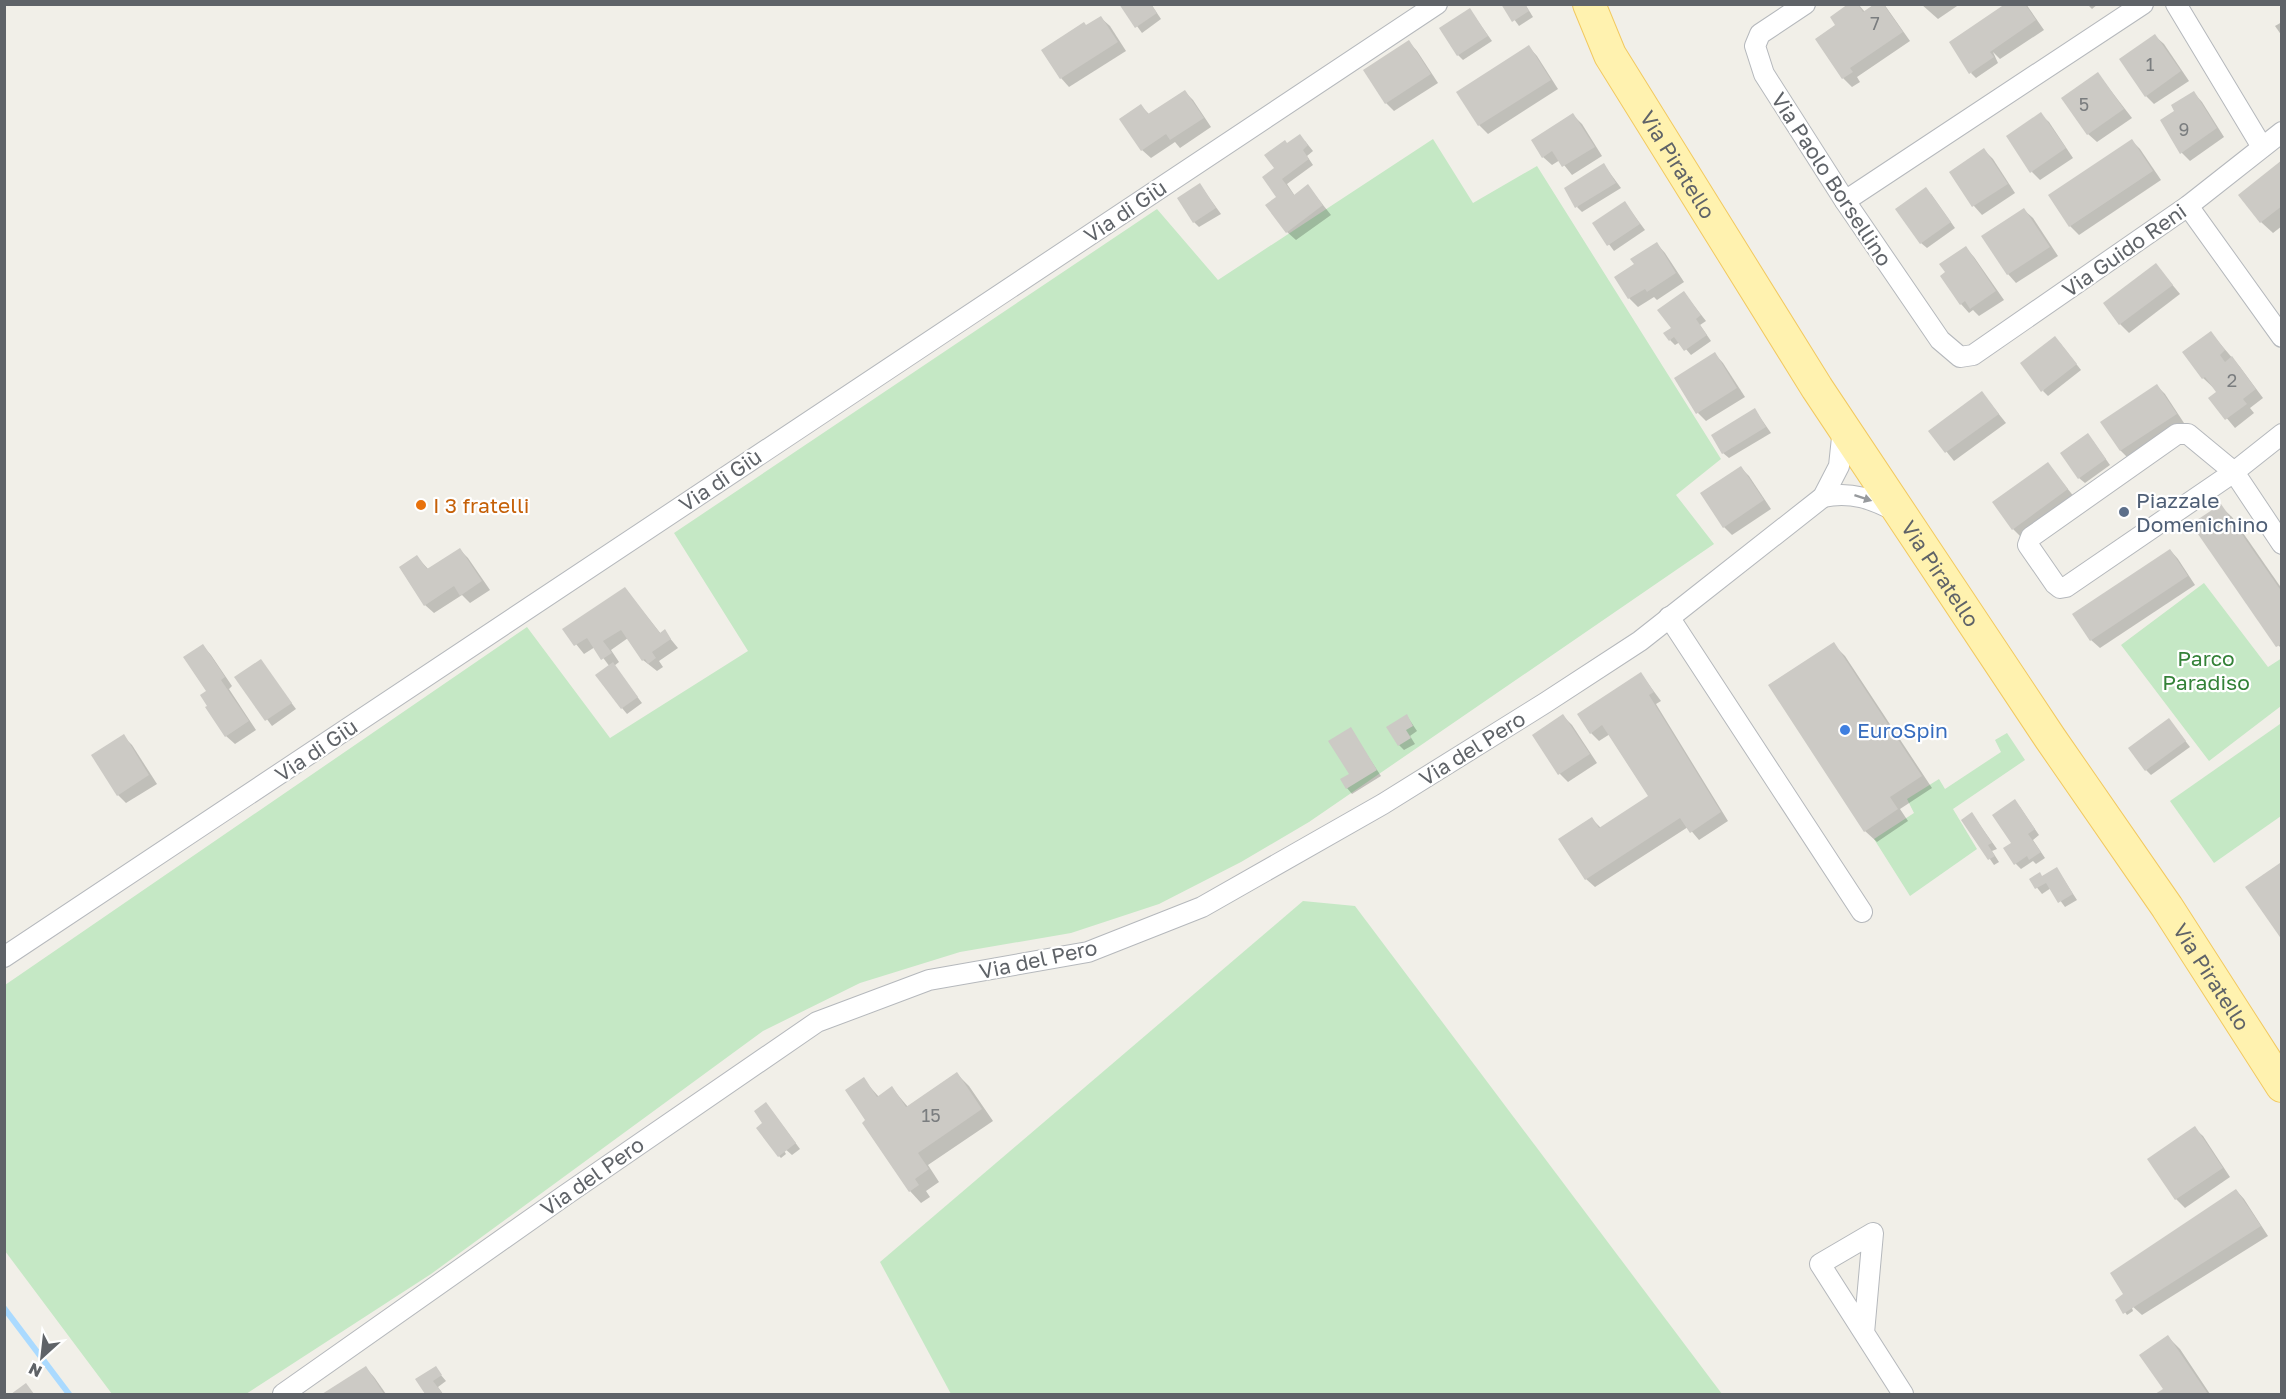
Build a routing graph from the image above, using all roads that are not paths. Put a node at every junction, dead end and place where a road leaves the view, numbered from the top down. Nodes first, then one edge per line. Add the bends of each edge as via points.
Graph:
1 (1437, 4) edge
2 (1565, 4) edge
3 (1589, 4) edge
4 (1805, 4) edge
5 (2144, 4) edge
6 (2176, 4) edge
7 (1610, 55) junction
8 (2282, 132) edge
9 (2262, 147) junction
10 (1845, 201) junction
11 (2188, 206) junction
12 (2282, 337) edge
13 (1960, 357) joint
14 (1843, 428) junction
15 (2282, 434) edge
16 (2234, 472) junction
17 (1823, 497) junction
18 (1900, 514) junction
19 (2282, 544) edge
20 (1669, 617) junction
21 (1862, 912) dead end
22 (4, 957) edge
23 (2282, 1086) edge
24 (1864, 1333) dead end
25 (283, 1395) edge
26 (1903, 1395) edge

1 - 22 street, Via di Giù
2 - 7 main road, Via Piratello
3 - 7 main road, Via Piratello
4 - 10 street, Via Paolo Borsellino via 1760,34 1755,46 1764,74
5 - 10 street
6 - 9 street
7 - 14 main road, Via Piratello
8 - 9 street, Via Guido Reni
9 - 11 street, Via Guido Reni
10 - 13 street, Via Paolo Borsellino via 1940,340
11 - 12 street
11 - 13 street, Via Guido Reni via 1973,355
14 - 17 street, Via del Pero via 1839,466
14 - 18 main road, Via Piratello
15 - 16 street
16 - 16 street via 2066,587 2055,584 2028,545 2031,537 2177,434 2188,434
16 - 19 street
17 -> 18 street via 1857,495
17 - 20 street, Via del Pero
18 - 23 main road, Via Piratello via 2167,907
20 - 21 street
20 - 25 street, Via del Pero via 1640,641 1464,754 1202,907 1088,952 929,980 817,1022
24 - 26 street

